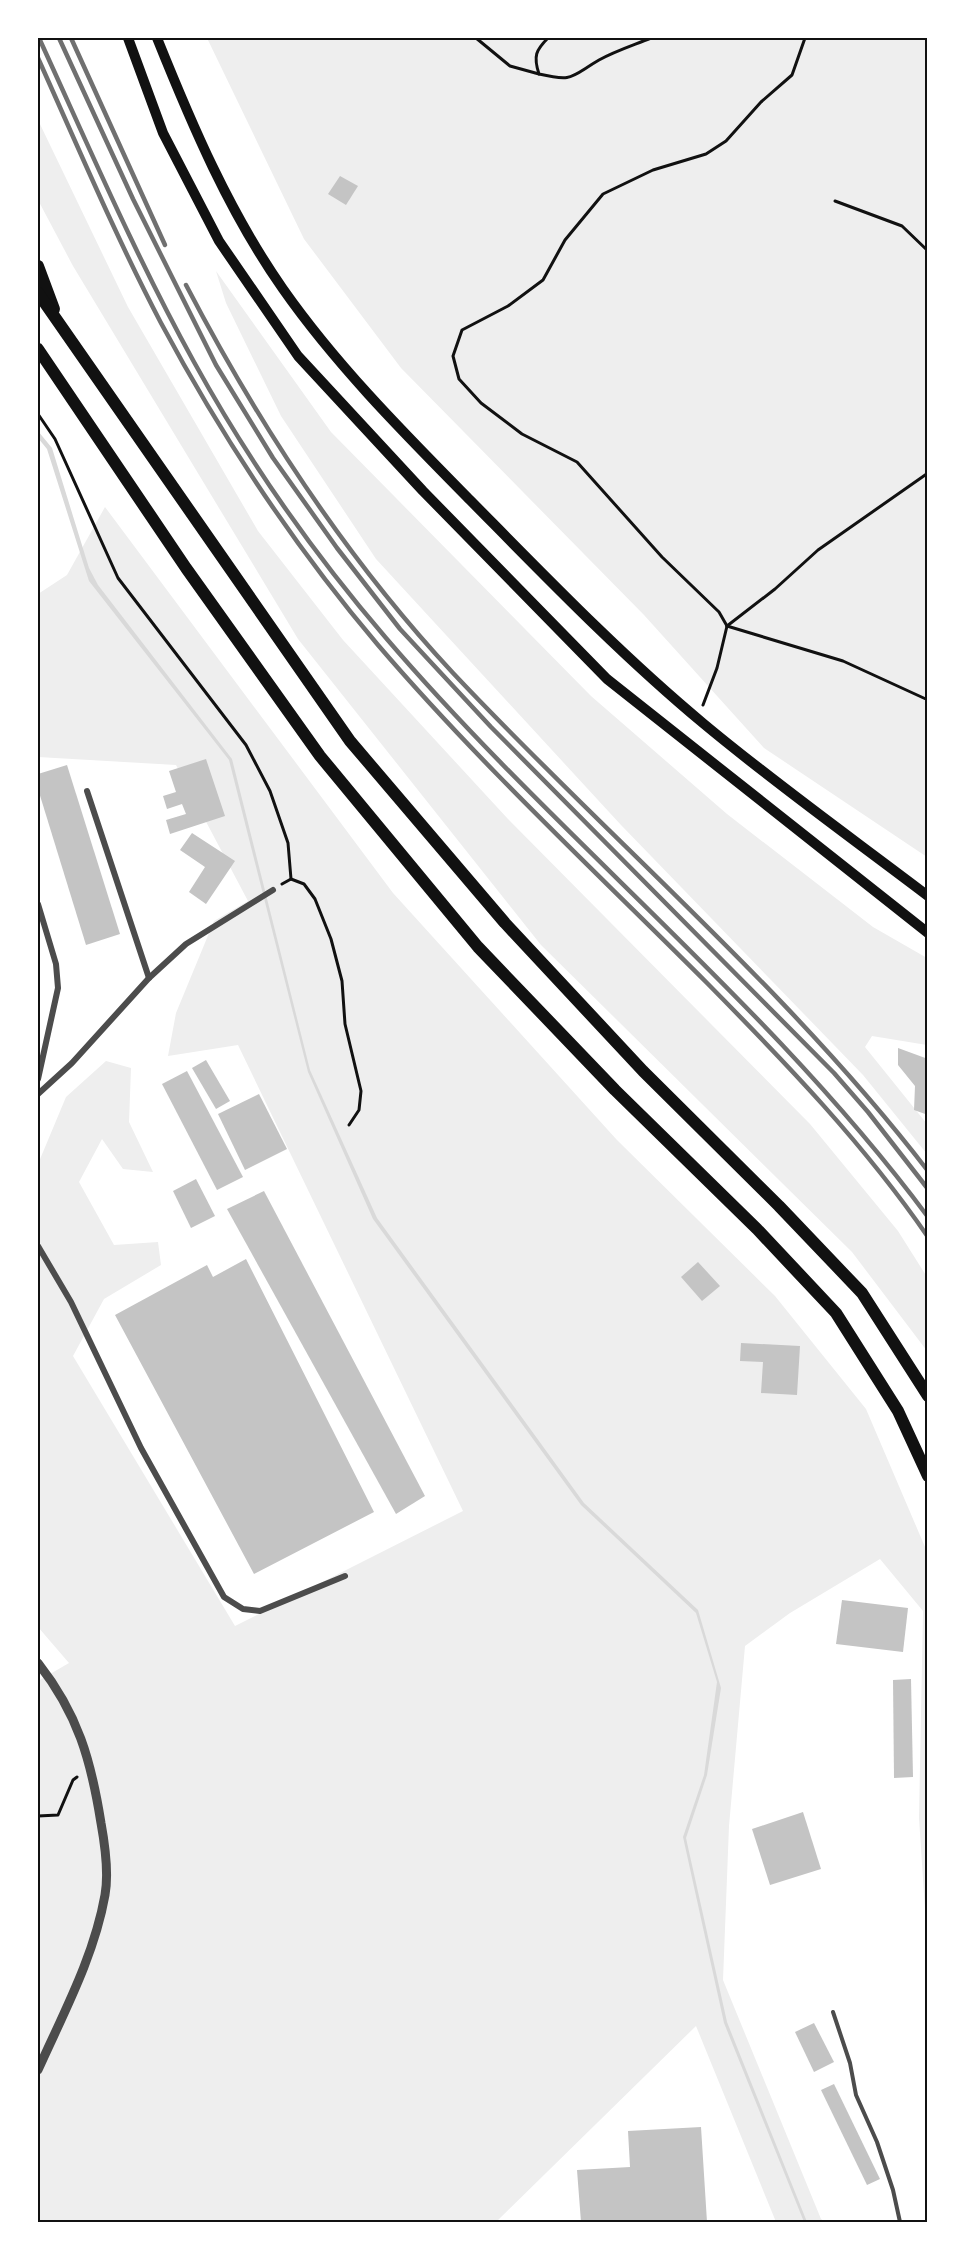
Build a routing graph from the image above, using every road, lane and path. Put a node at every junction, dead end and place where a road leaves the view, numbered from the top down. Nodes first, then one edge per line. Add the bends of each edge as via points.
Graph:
1 (128, 38) edge
2 (158, 38) edge
3 (476, 38) edge
4 (548, 38) edge
5 (651, 38) edge
6 (805, 38) edge
7 (539, 74) junction
8 (835, 201) dead end
9 (927, 251) edge
10 (38, 266) edge
11 (38, 293) edge
12 (61, 327) junction
13 (38, 349) edge
14 (38, 414) edge
15 (927, 473) edge
16 (727, 626) junction
17 (927, 700) edge
18 (694, 716) junction
19 (87, 791) dead end
20 (291, 879) junction
21 (273, 890) joint
22 (927, 896) edge
23 (38, 904) edge
24 (927, 933) edge
25 (149, 978) junction
26 (38, 1079) edge
27 (38, 1094) edge
28 (349, 1125) dead end
29 (38, 1246) edge
30 (927, 1396) edge
31 (927, 1476) edge
32 (345, 1576) dead end
33 (38, 1664) edge
34 (82, 1774) dead end
35 (38, 1816) edge
36 (833, 2012) dead end
37 (38, 2070) edge
38 (900, 2223) edge

1 - 24 main road via 163,133 219,241 298,356 607,679
2 - 18 main road via 190,122 232,206 283,290 344,367 418,448 579,610
3 - 7 path via 510,66
4 - 7 path via 537,49
5 - 7 path via 599,60 574,77 561,79
6 - 16 path via 792,75 726,141 706,154 653,170 603,194 565,240 543,280 508,306 462,330 453,356 459,379 481,403 522,434 577,462
8 - 9 path via 902,226
10 - 12 highway
11 - 12 highway
12 - 30 highway via 350,741 521,940 643,1071 862,1293
13 - 31 highway via 186,568 320,756 478,947 836,1313 898,1411
14 - 20 path via 55,439 118,578 246,746 274,801 288,843
15 - 16 path via 818,550
16 - 17 path via 843,661
16 - 18 path via 706,701
18 - 22 main road
19 - 25 street
20 - 21 path
20 - 28 path via 304,884 315,899 342,981 345,1024 361,1091 359,1110
21 - 25 street via 186,944
23 - 26 street via 56,964 58,988
25 - 27 street
29 - 32 street via 71,1302 141,1448 224,1597 243,1609 260,1611
33 - 37 street via 62,1699 92,1767 105,1845 105,1893 86,1962
34 - 35 path via 73,1780 58,1815
36 - 38 lane via 856,2095 893,2190

